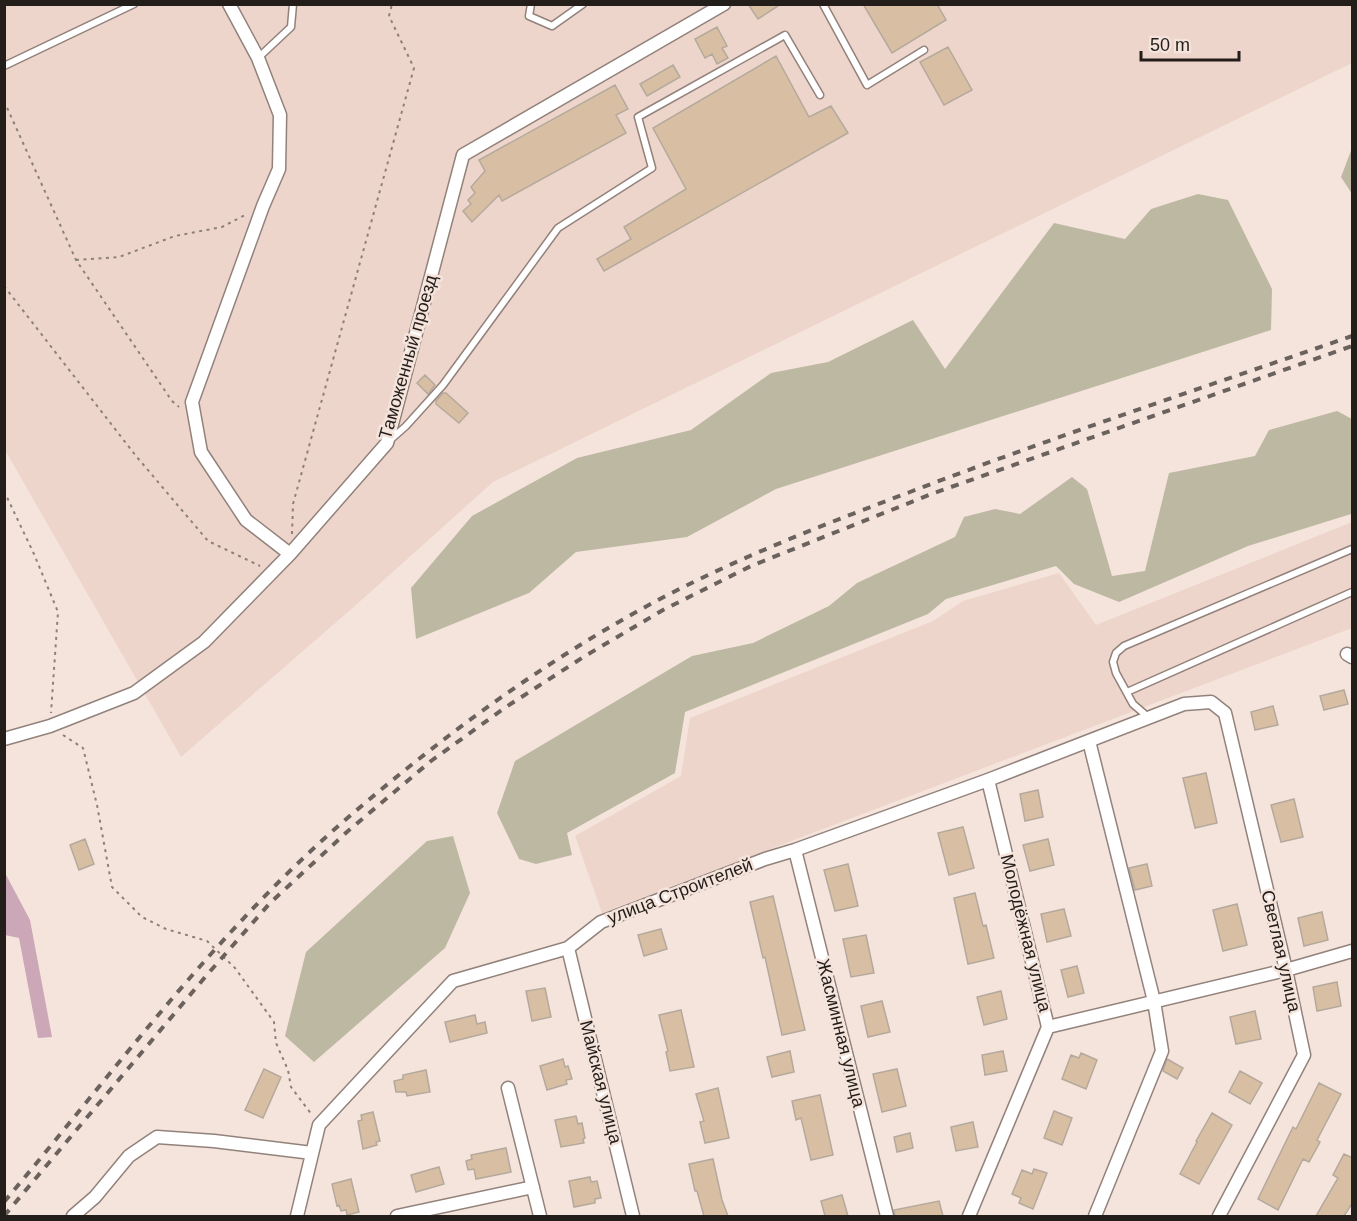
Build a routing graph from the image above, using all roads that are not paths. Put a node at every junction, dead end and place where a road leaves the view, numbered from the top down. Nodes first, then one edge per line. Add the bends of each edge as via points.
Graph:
1 (134, 4) edge
2 (229, 4) edge
3 (293, 4) edge
4 (531, 4) edge
5 (582, 4) edge
6 (724, 4) edge
7 (823, 4) edge
8 (924, 50) dead end
9 (258, 58) junction
10 (4, 66) edge
11 (820, 95) dead end
12 (387, 443) junction
13 (1353, 549) edge
14 (290, 554) junction
15 (1353, 592) edge
16 (1127, 692) junction
17 (1184, 704) joint
18 (1149, 718) junction
19 (4, 739) edge
20 (1089, 741) junction
21 (988, 780) junction
22 (795, 850) junction
23 (568, 948) junction
24 (1353, 951) edge
25 (1286, 970) junction
26 (1154, 1001) junction
27 (1048, 1027) junction
28 (508, 1088) dead end
29 (312, 1153) junction
30 (533, 1187) junction
31 (73, 1216) edge
32 (297, 1216) edge
33 (397, 1216) edge
34 (540, 1216) edge
35 (633, 1216) edge
36 (887, 1216) edge
37 (969, 1216) edge
38 (1095, 1216) edge
39 (1219, 1216) edge

1 - 10 lane
2 - 9 street
3 - 9 lane via 291,27
4 - 5 lane via 529,16 552,26
6 - 12 street, Таможенный проезд via 463,155
7 - 8 lane via 867,84
9 - 14 street via 280,115 279,169 192,402 201,452 246,520
11 - 12 lane via 785,36 638,117 652,168 558,228 443,385
12 - 14 street, Таможенный проезд
13 - 16 lane via 1124,646 1113,662
14 - 19 street, Таможенный проезд via 204,642 134,693 50,726
15 - 16 lane
16 - 18 lane via 1133,704
17 - 18 street, улица Строителей
17 - 25 street, Светлая улица via 1211,702 1226,713
18 - 20 street, улица Строителей
20 - 21 street, улица Строителей
20 - 26 street
21 - 22 street, улица Строителей
21 - 27 street, Молодёжная улица
22 - 23 street, улица Строителей via 601,922
22 - 36 street, Жасминная улица
23 - 29 street, улица Строителей via 453,981 319,1125
23 - 35 street, Майская улица
24 - 25 street
25 - 26 street
25 - 39 street, Светлая улица via 1304,1055
26 - 27 street
26 - 38 street via 1162,1052
27 - 37 street, Молодёжная улица
28 - 30 street
29 - 31 street via 157,1137 129,1156 95,1197
29 - 32 street, улица Строителей
30 - 33 street
30 - 34 street

